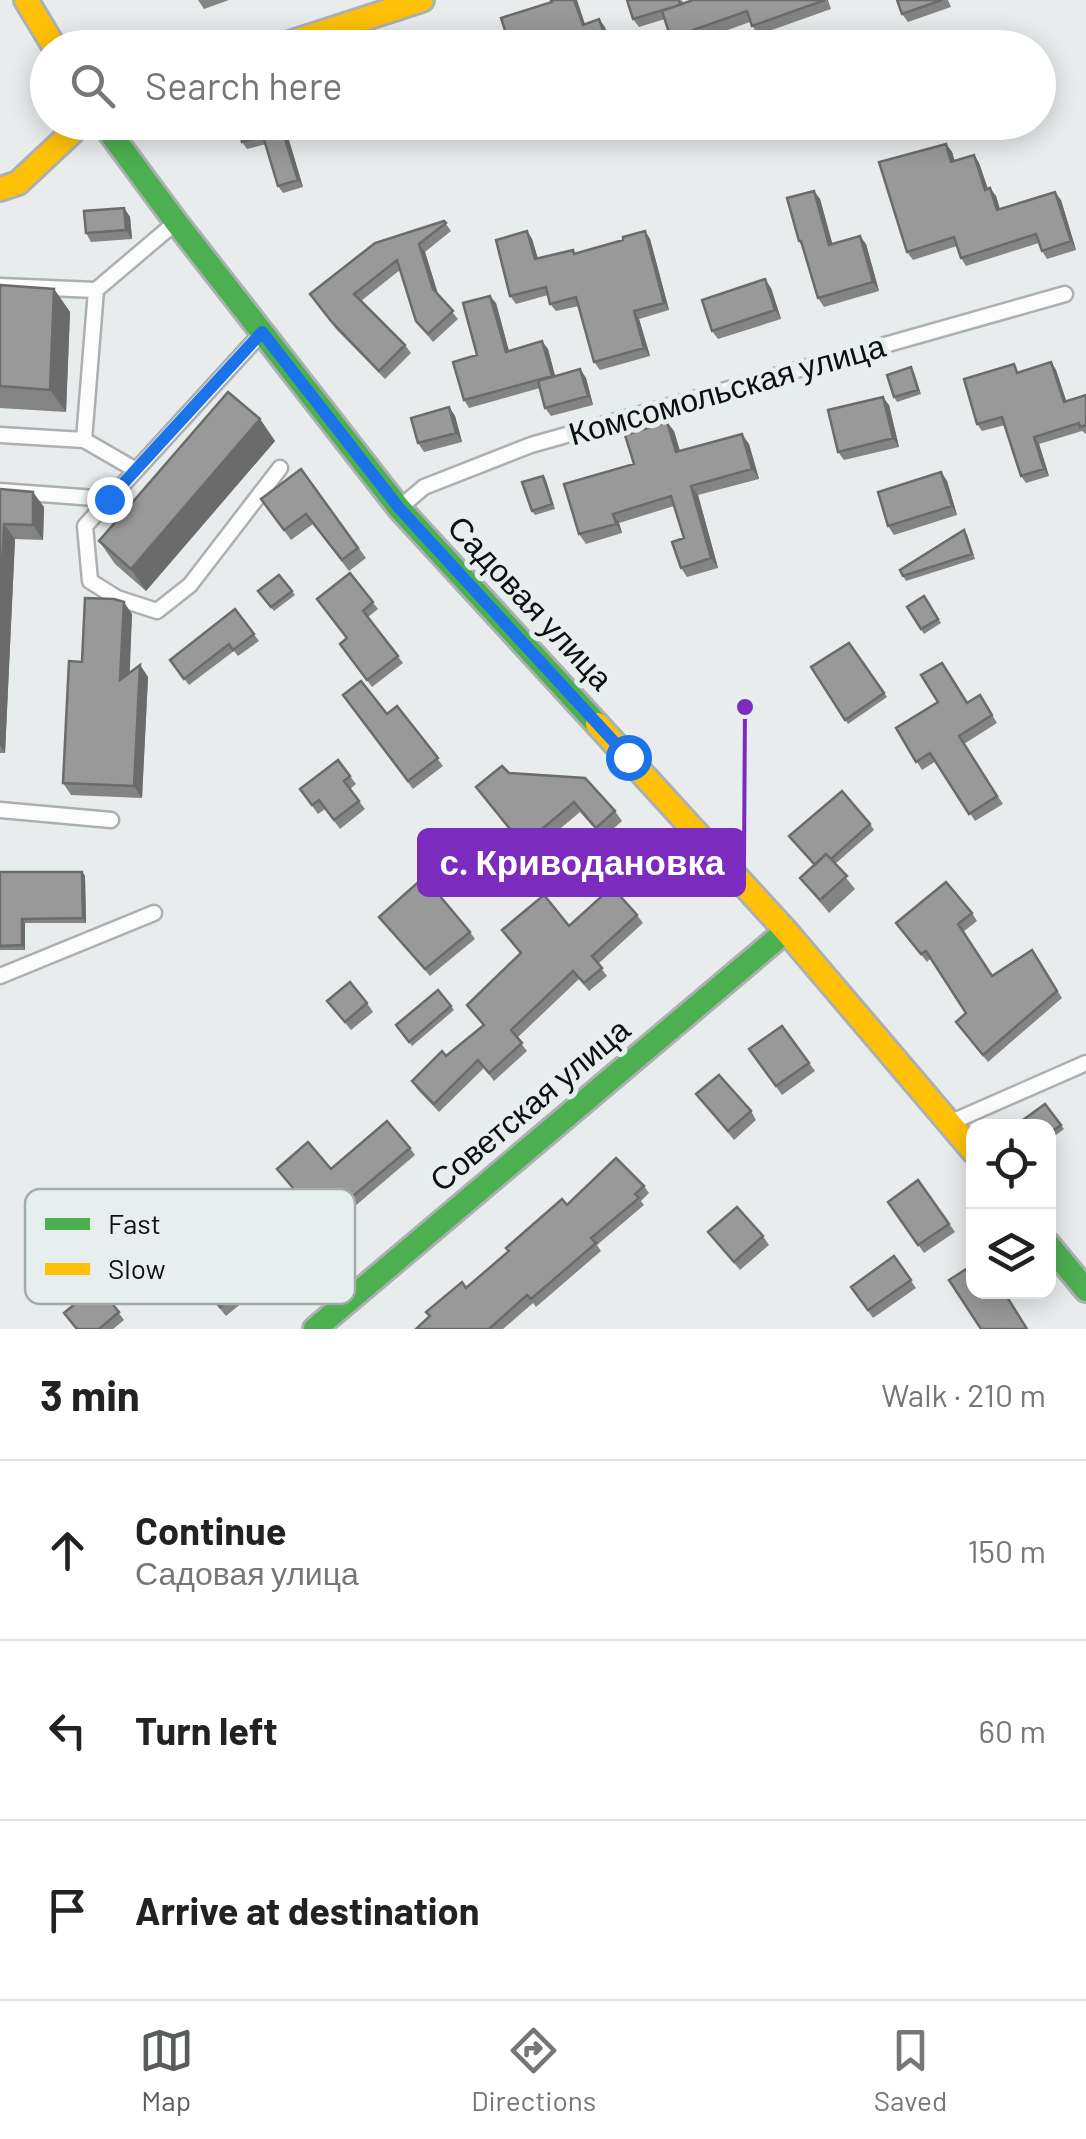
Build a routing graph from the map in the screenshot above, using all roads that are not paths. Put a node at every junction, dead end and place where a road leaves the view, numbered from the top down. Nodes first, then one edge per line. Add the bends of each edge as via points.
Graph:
1 (26, 0) edge
2 (422, 0) edge
3 (44, 30) edge
4 (330, 30) edge
5 (64, 140) edge
6 (115, 140) edge
7 (0, 189) edge
8 (176, 222) junction
9 (0, 286) edge
10 (96, 290) junction
11 (1065, 294) dead end
12 (262, 332) junction
13 (0, 436) edge
14 (84, 440) junction
15 (280, 468) dead end
16 (136, 470) junction
17 (0, 491) edge
18 (109, 499) junction
19 (399, 508) junction
20 (0, 810) edge
21 (111, 820) dead end
22 (154, 912) dead end
23 (786, 931) junction
24 (0, 976) edge
25 (1086, 1063) edge
26 (950, 1123) junction
27 (966, 1142) edge
28 (1056, 1254) edge
29 (1086, 1290) edge
30 (355, 1295) edge
31 (345, 1304) edge
32 (315, 1329) edge

1 - 3 street
2 - 4 street
5 - 7 street via 18,183
6 - 8 street, Садовая улица
8 - 10 lane
8 - 12 street, Садовая улица
9 - 10 lane
10 - 14 lane
11 - 19 lane, Комсомольская улица via 531,445 424,488
12 - 16 lane
12 - 19 street, Садовая улица
13 - 14 lane
14 - 16 lane
15 - 18 lane via 190,585 156,612 90,581 85,526
16 - 18 lane
17 - 18 lane
19 - 23 street, Садовая улица
20 - 21 lane
22 - 24 lane
23 - 26 street, Садовая улица
23 - 30 street, Советская улица
25 - 26 lane
26 - 27 street, Садовая улица
28 - 29 street
31 - 32 street, Советская улица

